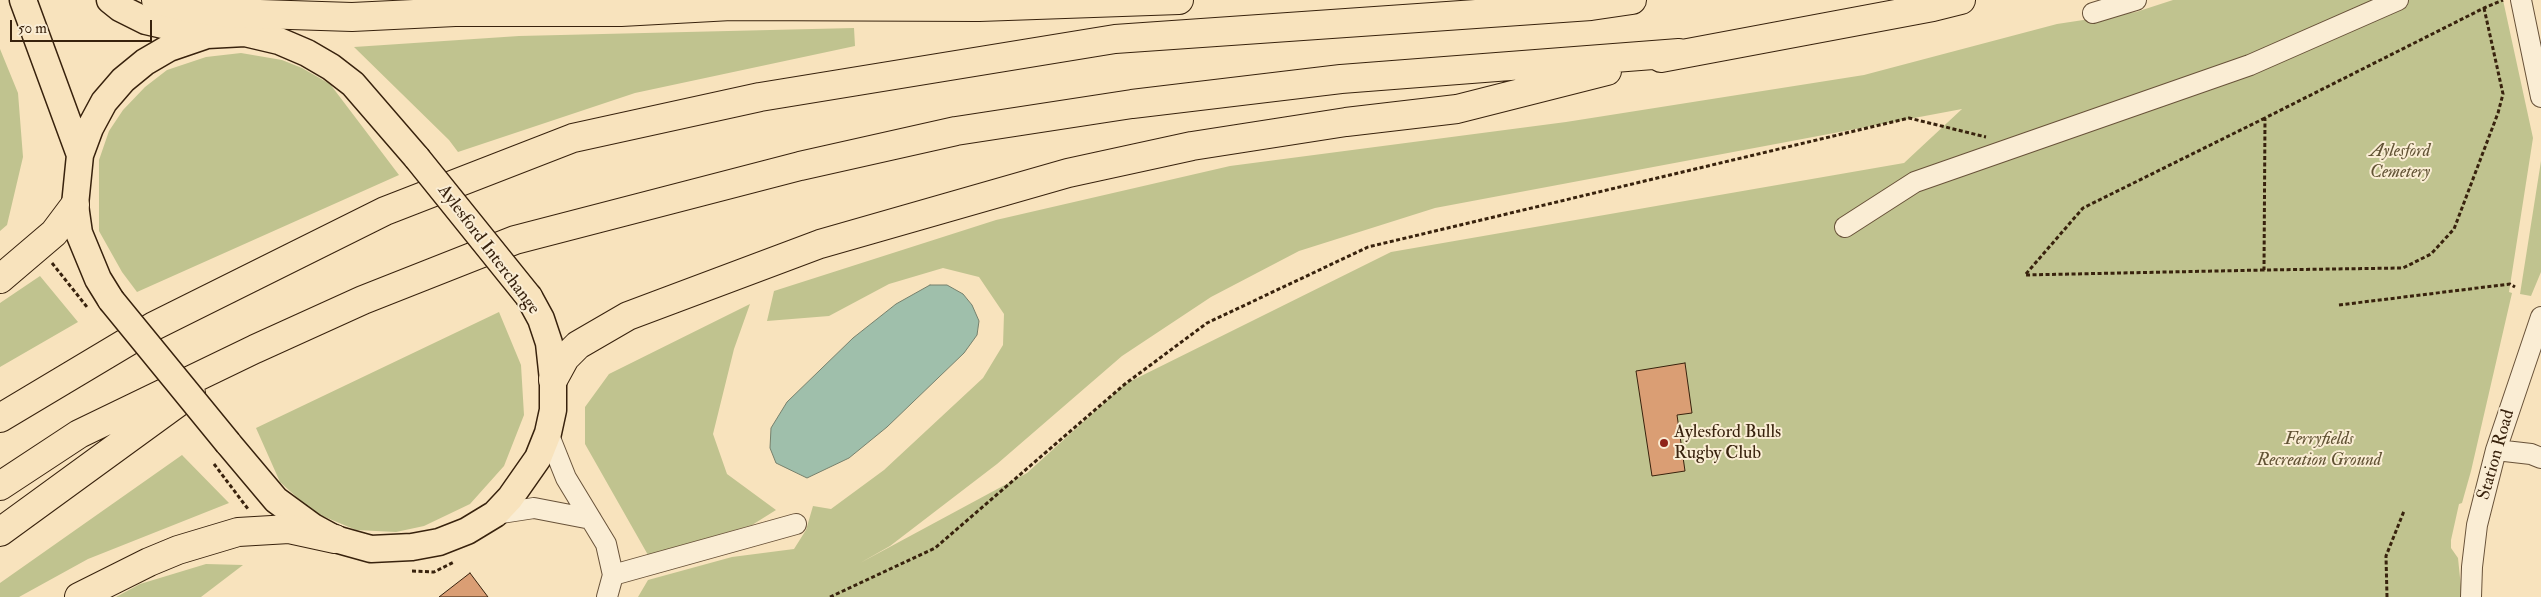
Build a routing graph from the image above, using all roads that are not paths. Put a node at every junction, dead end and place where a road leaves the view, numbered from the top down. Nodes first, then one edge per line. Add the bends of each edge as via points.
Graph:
1 (23, 0) edge
2 (110, 0) edge
3 (156, 0) edge
4 (1178, 0) edge
5 (1632, 0) edge
6 (1961, 0) edge
7 (2136, 0) edge
8 (2398, 0) edge
9 (2520, 0) edge
10 (2093, 13) dead end
11 (352, 17) junction
12 (244, 33) junction
13 (207, 35) junction
14 (1679, 53) junction
15 (2541, 97) edge
16 (80, 155) junction
17 (74, 205) junction
18 (1845, 227) dead end
19 (0, 279) edge
20 (2541, 317) edge
21 (240, 356) junction
22 (553, 380) junction
23 (0, 420) edge
24 (548, 433) junction
25 (2496, 450) junction
26 (2541, 458) edge
27 (0, 486) edge
28 (495, 514) junction
29 (591, 519) junction
30 (796, 524) dead end
31 (0, 532) edge
32 (335, 539) junction
33 (613, 575) junction
34 (79, 597) edge
35 (607, 597) edge
36 (2472, 597) edge

1 - 16 main road
2 - 13 main road via 146,21
3 - 11 highway via 229,13
4 - 11 highway via 979,7 731,6 621,12 455,12
5 - 23 highway via 1591,6 1115,39 760,96 573,138 385,211 154,326 31,398
6 - 14 highway
7 - 10 street
8 - 18 street via 2250,65 1915,182
9 - 15 street
11 - 12 highway
12 - 13 main road, Aylesford Interchange
12 - 22 main road, Aylesford Interchange, bridge via 279,41 307,53 353,84 374,106 529,297 549,342
13 - 16 main road, Aylesford Interchange via 169,48 144,62 123,80 104,102
14 - 21 highway via 1340,79 1132,104 956,131 800,166 516,240 363,300
14 - 22 highway via 1457,109 1346,122 1202,145 1068,174 820,244 628,316 578,345 565,358
16 - 17 main road, Aylesford Interchange
17 - 19 highway via 54,233
17 - 32 main road, Aylesford Interchange, bridge via 101,305 276,500 313,528
20 - 25 street, Station Road
21 - 27 highway via 79,434
21 - 31 highway
22 - 24 main road, Aylesford Interchange via 553,410
24 - 28 main road, Aylesford Interchange via 526,478
24 - 29 street via 566,478
25 - 26 street
25 - 36 street, Station Road via 2477,525
28 - 29 street via 534,508
28 - 32 main road, Aylesford Interchange via 453,537 412,547 371,549
29 - 33 street via 606,544
30 - 33 street
32 - 34 highway via 289,529 238,532 178,550
33 - 35 street

